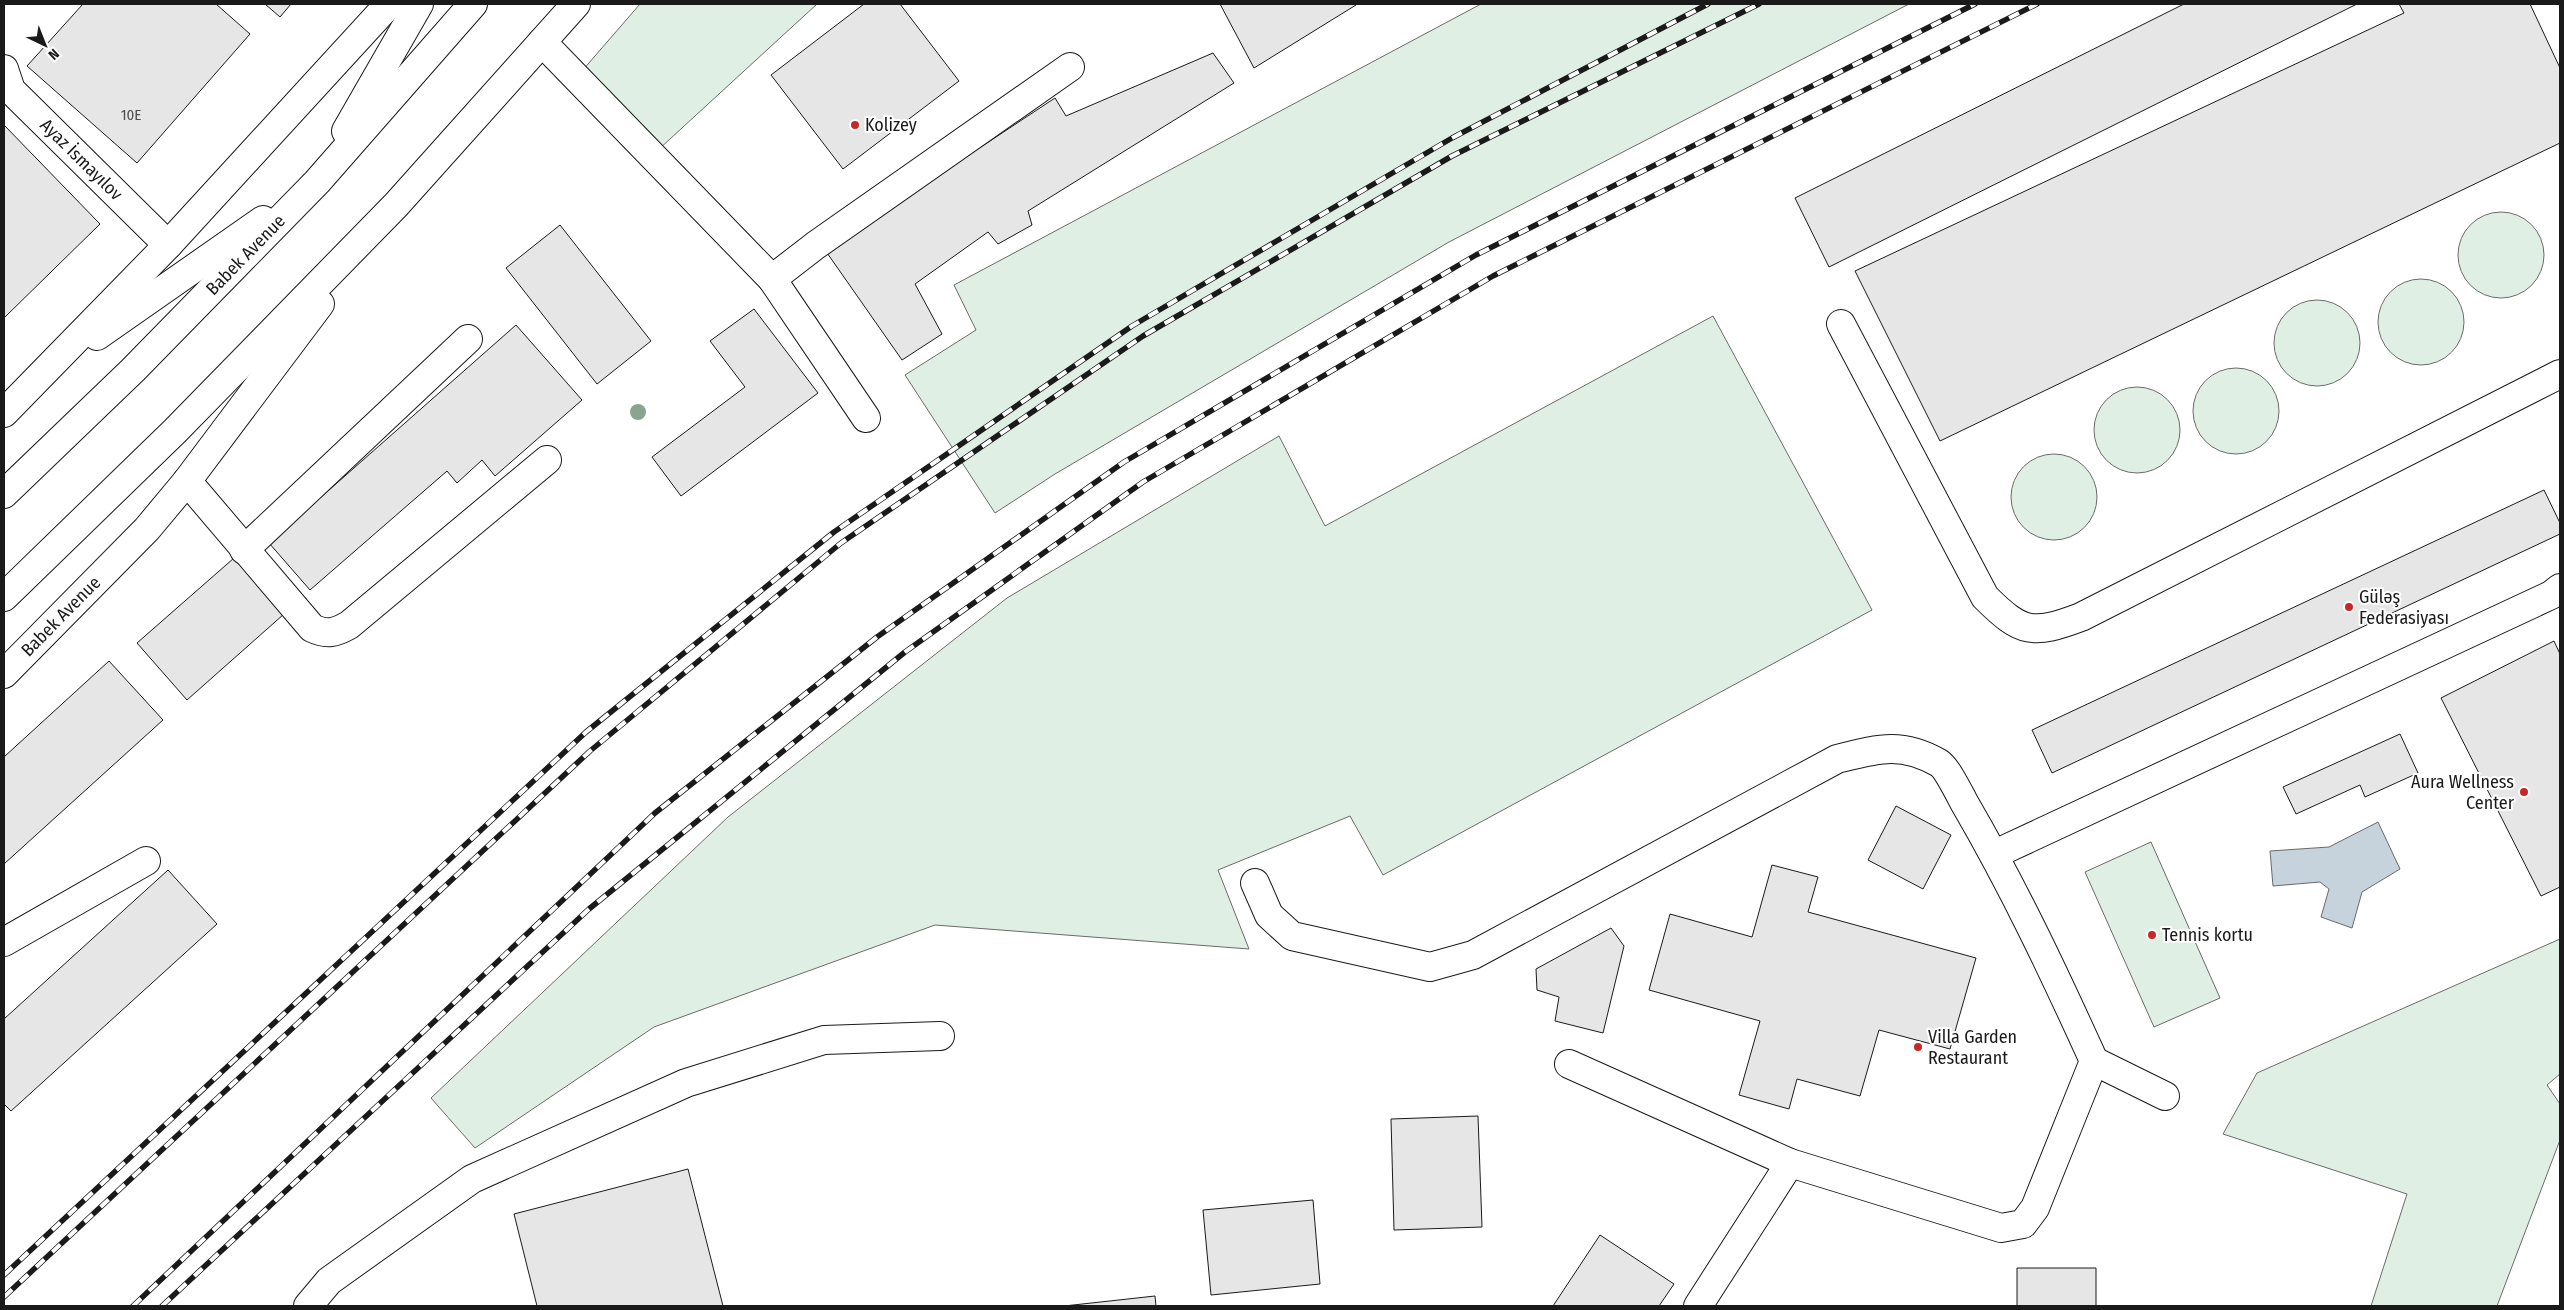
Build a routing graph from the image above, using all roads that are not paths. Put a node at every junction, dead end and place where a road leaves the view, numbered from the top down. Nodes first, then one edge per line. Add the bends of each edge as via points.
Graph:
1 (389, 4) edge
2 (419, 4) edge
3 (474, 4) edge
4 (576, 4) edge
5 (542, 42) junction
6 (1070, 67) dead end
7 (4, 69) edge
8 (317, 182) junction
9 (396, 205) junction
10 (168, 245) junction
11 (772, 279) junction
12 (1841, 324) dead end
13 (468, 339) dead end
14 (47, 371) junction
15 (2560, 374) edge
16 (4, 413) edge
17 (866, 418) dead end
18 (547, 460) dead end
19 (187, 482) junction
20 (4, 494) edge
21 (244, 550) junction
22 (2560, 588) edge
23 (4, 597) edge
24 (4, 674) edge
25 (1994, 854) junction
26 (146, 861) dead end
27 (1255, 883) dead end
28 (4, 942) edge
29 (940, 1036) dead end
30 (2094, 1061) junction
31 (1569, 1064) dead end
32 (2165, 1096) dead end
33 (1790, 1163) junction
34 (308, 1306) edge
35 (1698, 1306) edge

1 - 10 main road
2 - 8 main road
3 - 8 main road, Babek Avenue
4 - 5 main road, Babek Avenue
5 - 9 main road, Babek Avenue
5 - 11 main road
6 - 11 main road
7 - 10 main road, Ayaz İsmayılov via 11,90
8 - 14 main road
8 - 20 main road, Babek Avenue via 133,370
9 - 19 main road, Babek Avenue
9 - 23 main road, Babek Avenue via 175,431
10 - 14 main road
11 - 17 main road
12 - 15 main road via 1985,597 2007,619 2026,629 2051,628 2081,617
13 - 21 main road
14 - 16 main road
18 - 21 main road via 337,632 323,633 312,628
19 - 21 main road
19 - 24 main road, Babek Avenue via 147,530
22 - 25 main road
25 - 27 main road via 1942,764 1914,751 1883,748 1837,759 1473,955 1430,967 1292,936 1269,915
25 - 30 main road via 2034,930
26 - 28 main road
29 - 34 main road via 824,1040 686,1083 472,1179 329,1281
30 - 32 main road
30 - 33 main road via 2035,1208 2023,1224 2001,1228
31 - 33 main road
33 - 35 main road

